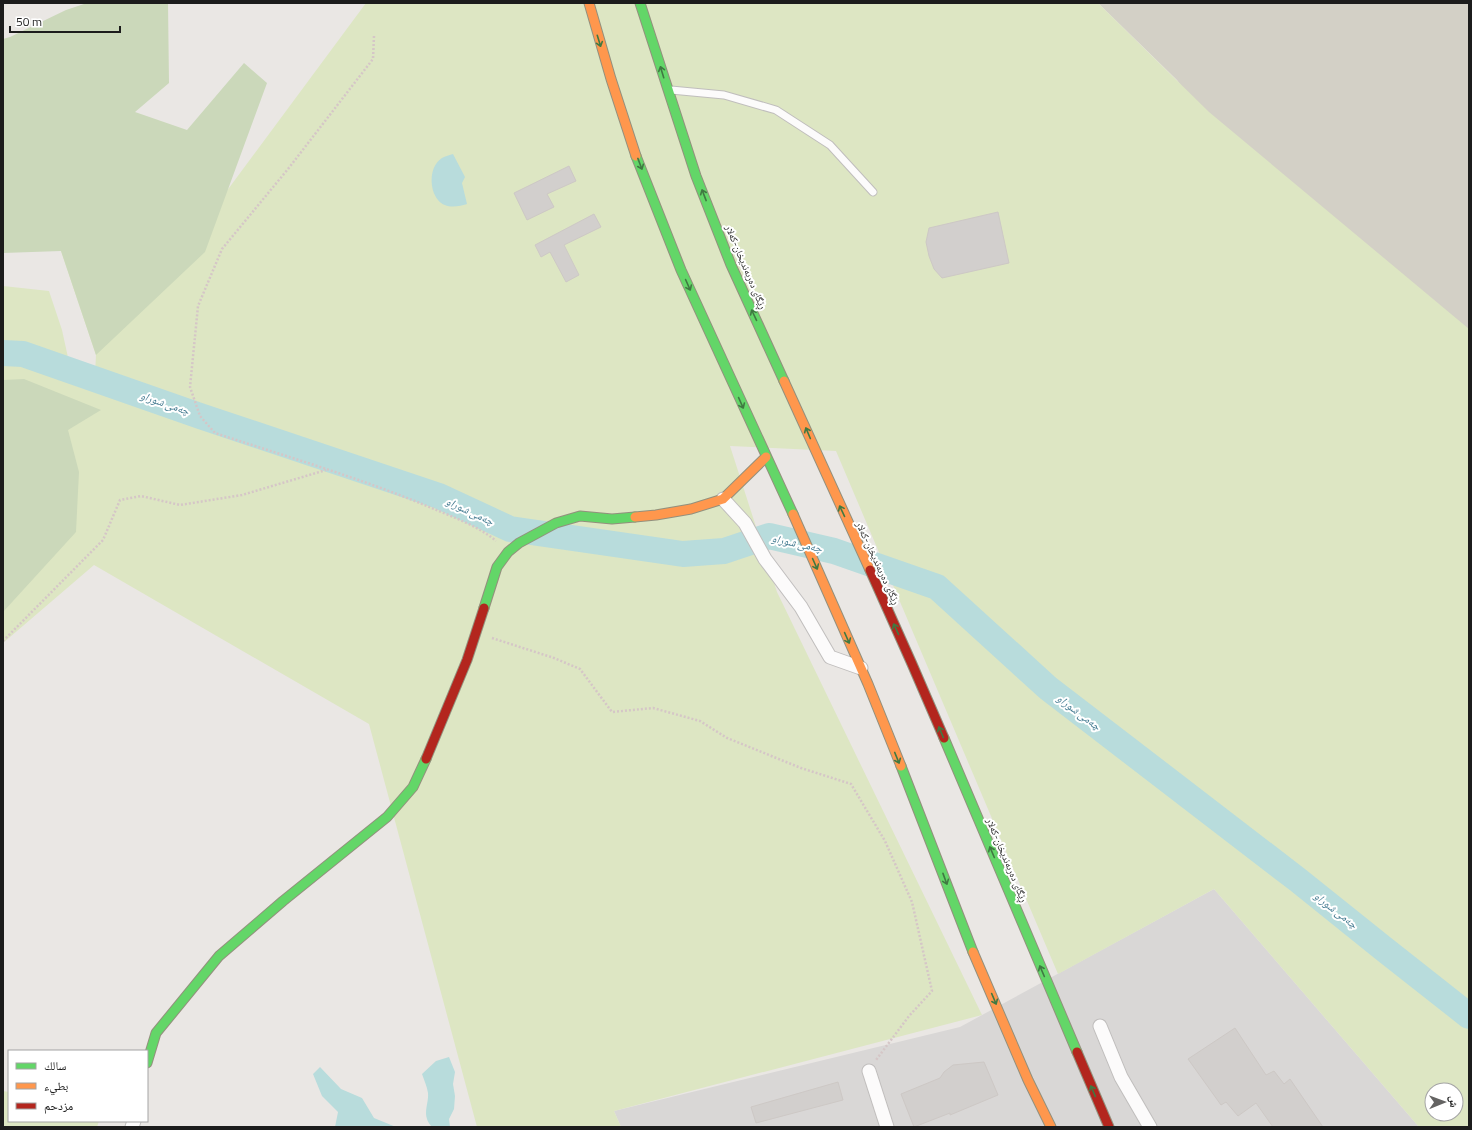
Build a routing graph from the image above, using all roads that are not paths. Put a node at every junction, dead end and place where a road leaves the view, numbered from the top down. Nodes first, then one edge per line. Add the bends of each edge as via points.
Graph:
1 (589, 3) edge
2 (640, 3) edge
3 (667, 90) junction
4 (873, 192) dead end
5 (766, 457) junction
6 (723, 499) junction
7 (861, 668) junction
8 (1100, 1026) dead end
9 (148, 1060) edge
10 (869, 1071) road end
11 (887, 1127) edge
12 (1051, 1127) edge
13 (1109, 1127) edge
14 (1150, 1127) edge

1 -> 5 main road via 634,150 678,263
3 -> 2 main road, ڕێگای دەربەندیخان-کەلار
3 - 4 lane via 724,95 776,110 830,145
13 -> 3 main road, ڕێگای دەربەندیخان-کەلار via 912,664 731,265 696,176
5 - 6 main road
5 -> 7 main road
6 - 7 street via 745,523 765,559 801,607 830,657
6 - 9 main road via 692,509 656,515 612,519 580,516 556,523 519,543 508,552 497,566 467,660 413,787 387,816 219,956 156,1033
7 -> 12 main road via 971,948
8 - 14 street via 1121,1077
10 - 11 street

